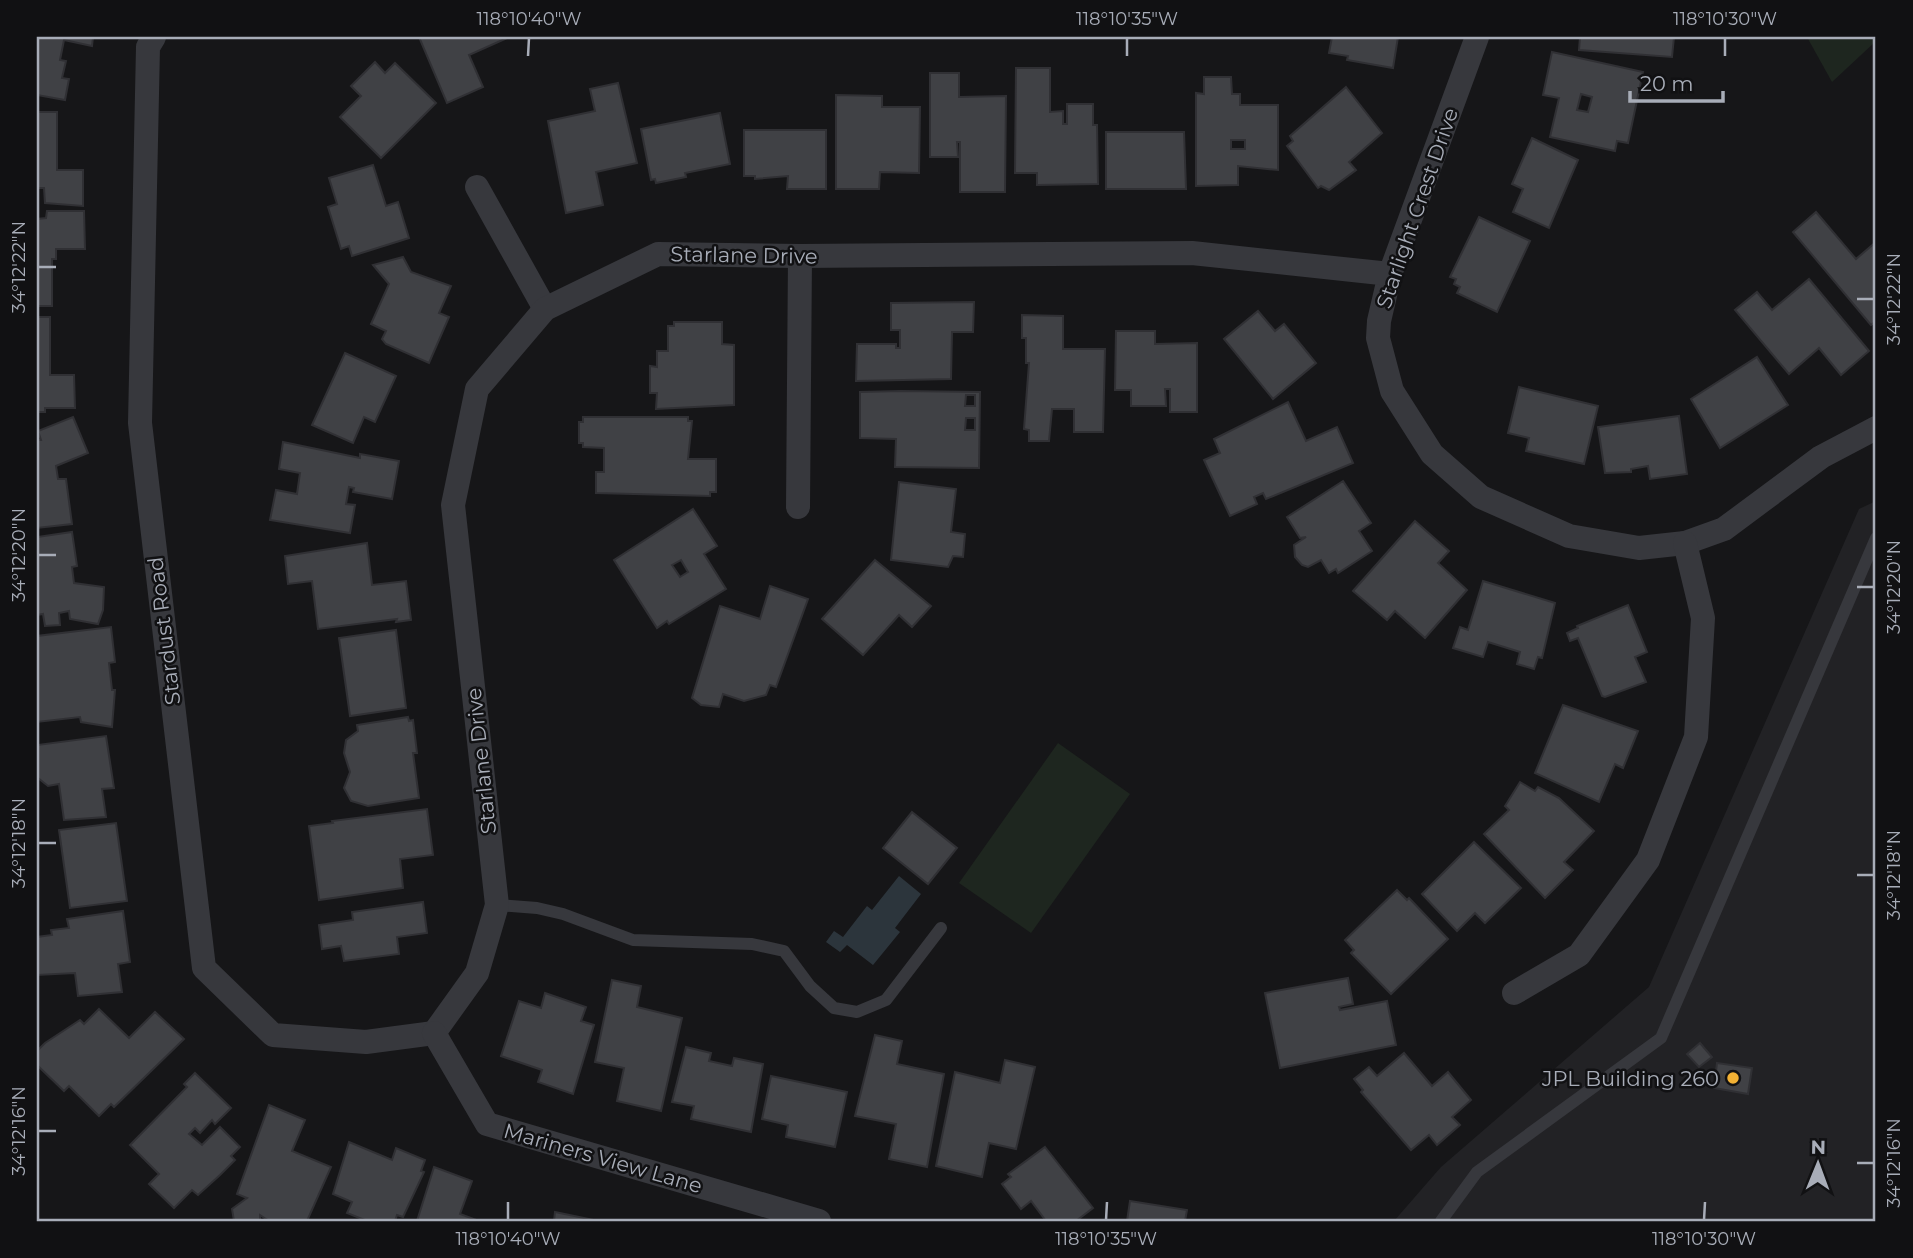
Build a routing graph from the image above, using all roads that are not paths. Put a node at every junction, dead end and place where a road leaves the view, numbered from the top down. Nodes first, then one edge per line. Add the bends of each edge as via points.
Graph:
1 (154, 37) edge
2 (1477, 37) edge
3 (477, 187) dead end
4 (800, 256) junction
5 (1390, 274) junction
6 (545, 309) junction
7 (1876, 428) edge
8 (798, 507) dead end
9 (1876, 538) edge
10 (1685, 542) junction
11 (497, 905) junction
12 (941, 928) dead end
13 (1514, 993) dead end
14 (434, 1033) junction
15 (819, 1221) edge
16 (1441, 1221) edge

1 - 14 street, Stardust Road via 148,47 140,423 204,968 273,1035 366,1042
2 - 5 street, Starlight Crest Drive
3 - 6 street
4 - 5 street, Starlane Drive via 1192,253
4 - 6 street, Starlane Drive via 658,254
4 - 8 street
5 - 10 street, Starlight Crest Drive via 1378,338 1392,391 1432,454 1480,497 1569,536 1639,548
6 - 11 street, Starlane Drive via 477,389 453,505
7 - 10 street, Starlight Crest Drive via 1821,457 1724,529
9 - 16 lane via 1661,1038 1476,1172
10 - 13 street via 1703,618 1696,737 1648,860 1579,955
11 - 12 lane via 563,914 632,940 752,944 783,951 834,1008 857,1012 886,1000
11 - 14 street, Starlane Drive via 477,973
14 - 15 street, Mariners View Lane via 487,1124

